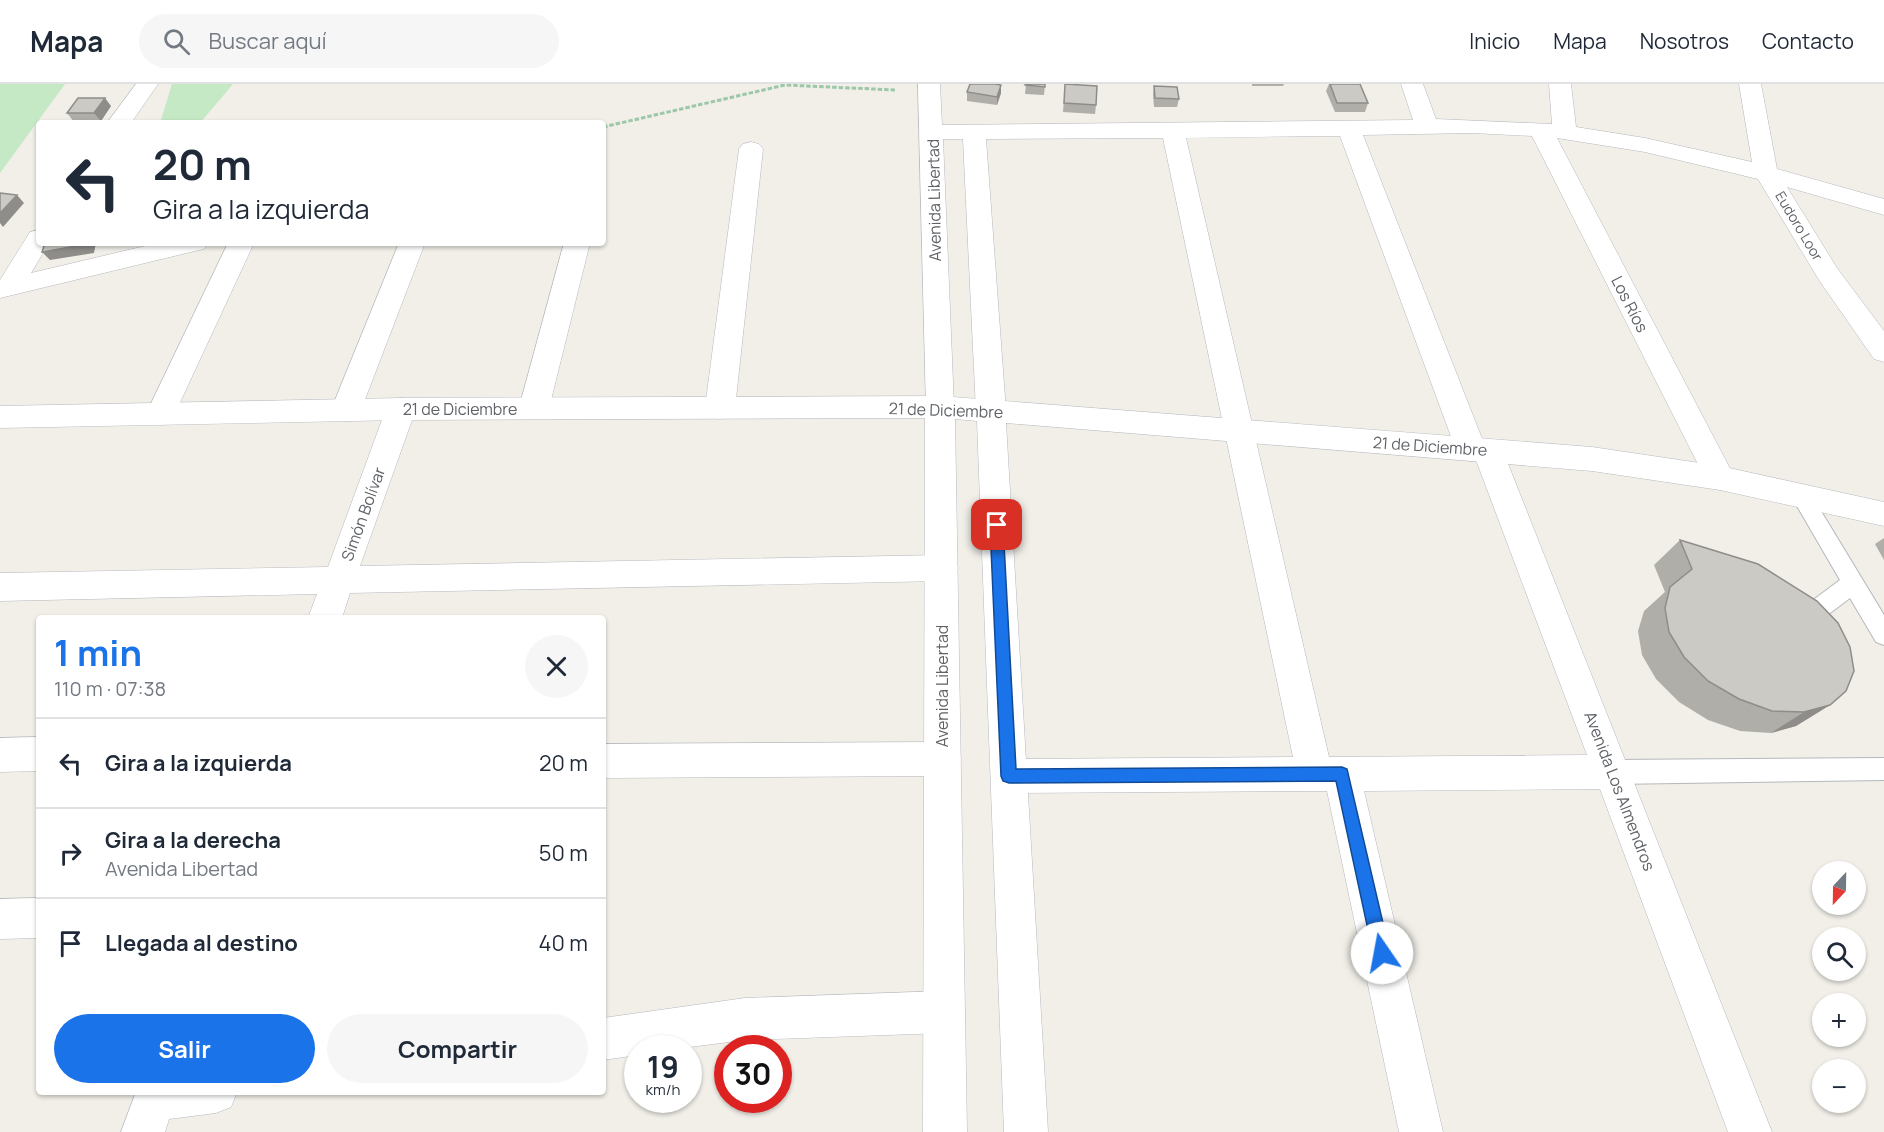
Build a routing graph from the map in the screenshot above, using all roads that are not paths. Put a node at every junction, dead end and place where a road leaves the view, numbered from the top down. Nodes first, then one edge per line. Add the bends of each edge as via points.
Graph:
1 (147, 84) edge
2 (1412, 84) edge
3 (1560, 84) edge
4 (1750, 84) edge
5 (930, 88) edge
6 (121, 120) edge
7 (1349, 128) junction
8 (1427, 128) junction
9 (1173, 131) junction
10 (1553, 131) junction
11 (931, 132) junction
12 (974, 132) junction
13 (751, 148) dead end
14 (1766, 172) junction
15 (1884, 207) edge
16 (36, 242) edge
17 (182, 246) edge
18 (240, 246) edge
19 (411, 246) edge
20 (576, 246) edge
21 (4, 288) edge
22 (1884, 352) edge
23 (940, 407) junction
24 (534, 408) junction
25 (720, 408) junction
26 (401, 409) junction
27 (346, 410) junction
28 (991, 411) junction
29 (161, 414) junction
30 (0, 417) edge
31 (1240, 431) junction
32 (1479, 450) junction
33 (1720, 478) junction
34 (1800, 494) junction
35 (1884, 514) edge
36 (942, 568) junction
37 (339, 579) junction
38 (1853, 583) junction
39 (0, 587) edge
40 (326, 615) edge
41 (1796, 626) edge
42 (1884, 635) edge
43 (36, 754) edge
44 (0, 755) edge
45 (943, 759) junction
46 (606, 762) edge
47 (1884, 769) edge
48 (1612, 772) junction
49 (1328, 774) junction
50 (1009, 776) junction
51 (36, 918) edge
52 (0, 919) edge
53 (944, 1012) junction
54 (745, 1019) junction
55 (606, 1021) edge
56 (606, 1038) edge
57 (204, 1095) edge
58 (152, 1108) edge
59 (945, 1132) edge
60 (1026, 1132) edge
61 (1421, 1132) edge
62 (1750, 1132) edge

1 - 6 street
2 - 8 street
3 - 10 street, Los Ríos
4 - 14 street, Eudoro Loor
5 - 11 street
7 - 8 street, Avenida Libertad
7 - 9 street, Avenida Libertad
7 - 32 street, Avenida Los Almendros
8 - 10 street, Avenida Libertad
9 - 12 street, Avenida Libertad
9 - 31 street
10 - 14 street, Avenida Libertad
10 - 33 street, Los Ríos
11 - 12 street, Avenida Libertad
11 - 23 street, Avenida Libertad
12 - 28 street
13 - 25 street
14 - 15 street, Avenida Libertad
14 - 22 street, Eudoro Loor via 1828,274
16 - 21 street
17 - 21 street
18 - 29 street
19 - 27 street
20 - 24 street
23 - 25 street, 21 de Diciembre
23 - 28 street, 21 de Diciembre
23 - 36 street, Avenida Libertad
24 - 25 street, 21 de Diciembre
24 - 26 street, 21 de Diciembre
26 - 27 street, 21 de Diciembre
26 - 37 street, Simón Bolívar
27 - 29 street, 21 de Diciembre
28 - 31 street, 21 de Diciembre
28 - 50 street
29 - 30 street, 21 de Diciembre
31 - 32 street, 21 de Diciembre
31 - 49 street
32 - 33 street, 21 de Diciembre via 1604,460
32 - 48 street, Avenida Los Almendros
33 - 34 street, 21 de Diciembre
34 - 35 street, 21 de Diciembre
34 - 38 lane
36 - 37 street
36 - 45 street, Avenida Libertad
37 - 39 street
37 - 40 street, Simón Bolívar
38 - 41 lane
38 - 42 lane
43 - 44 street
45 - 46 street
45 - 53 street, Avenida Libertad
47 - 48 lane
48 - 49 street
48 - 62 street, Avenida Los Almendros
49 - 50 street
49 - 61 street
50 - 60 street
51 - 52 street
53 - 54 street
53 - 59 street, Avenida Libertad
54 - 55 street
54 - 56 street
57 - 58 street

